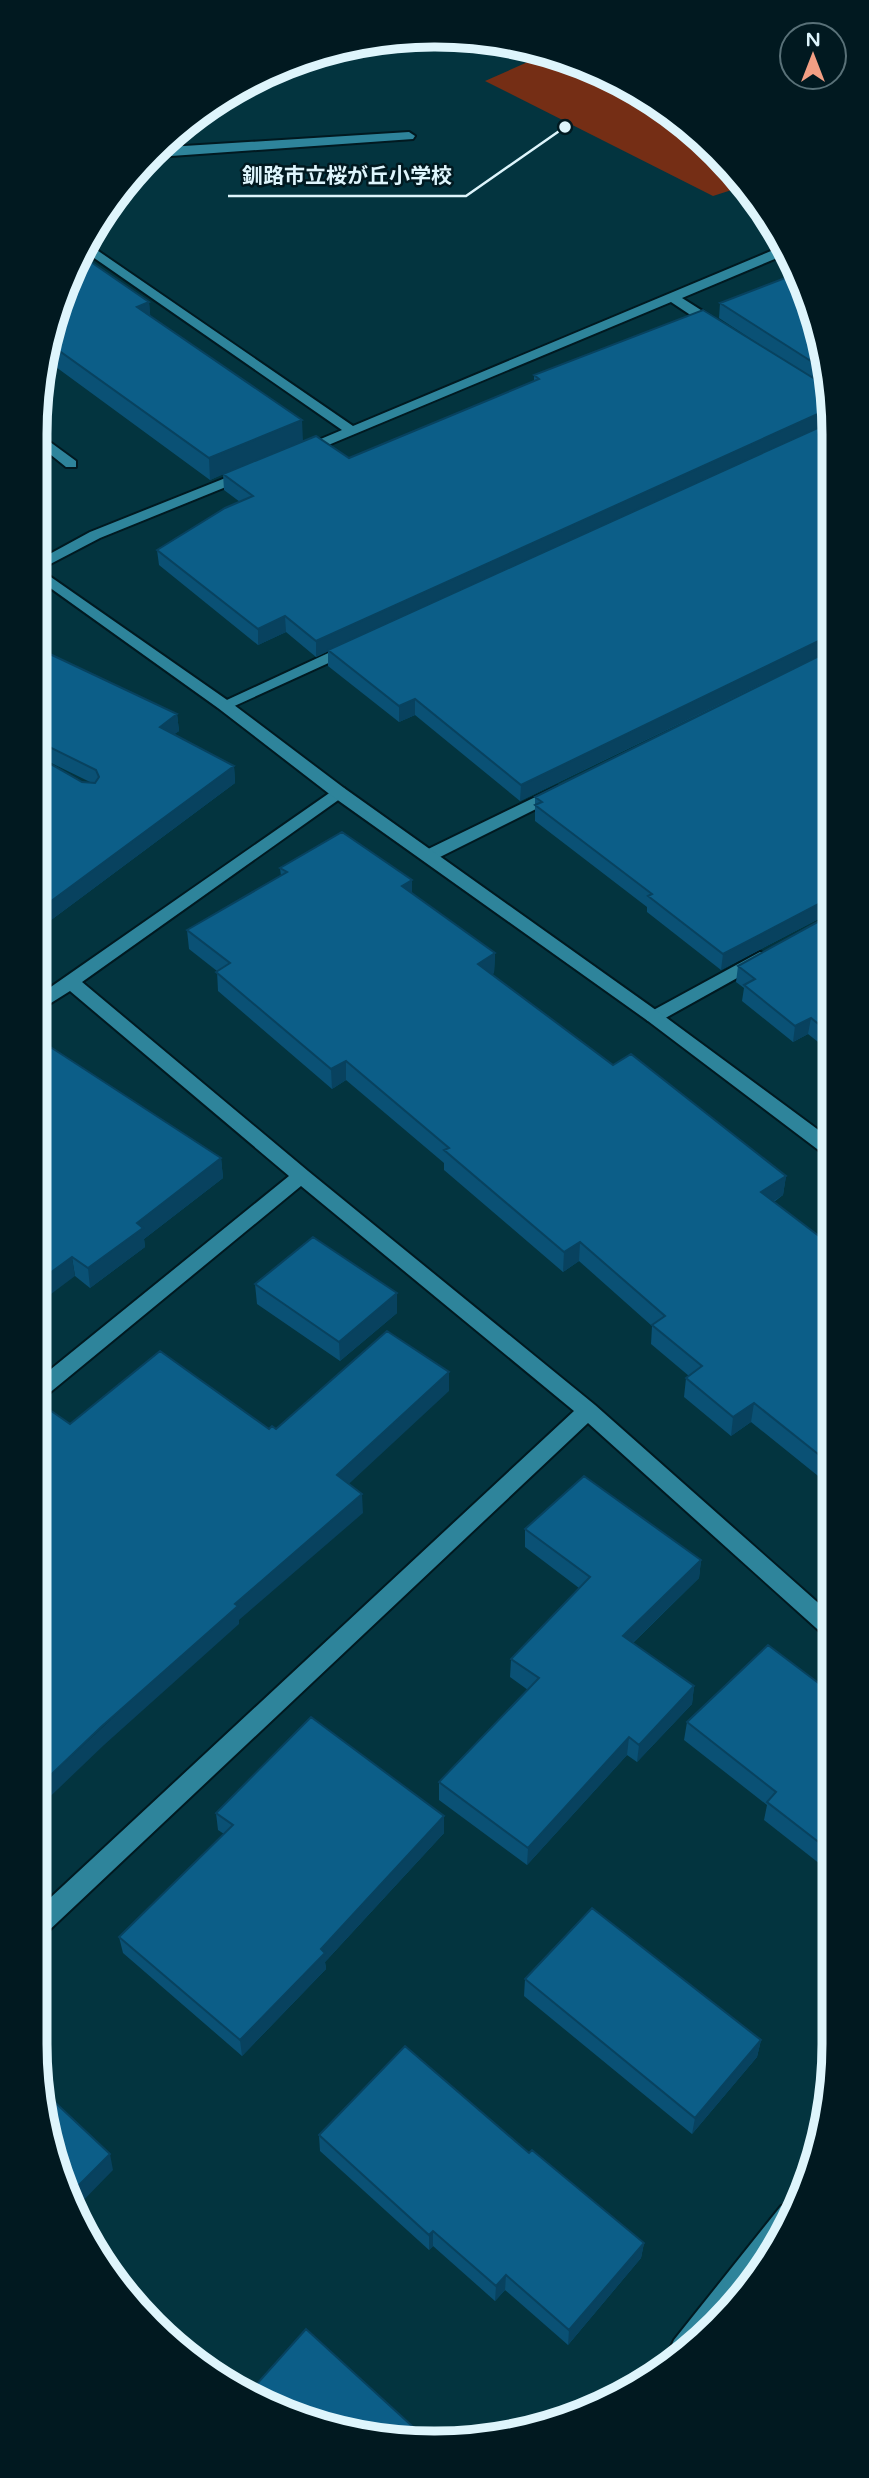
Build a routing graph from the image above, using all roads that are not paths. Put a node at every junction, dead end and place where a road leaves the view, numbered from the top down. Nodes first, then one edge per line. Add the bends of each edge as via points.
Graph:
1 (409, 135) dead end
2 (169, 153) edge
3 (93, 252) edge
4 (777, 253) edge
5 (672, 297) junction
6 (729, 334) edge
7 (352, 431) junction
8 (47, 445) edge
9 (288, 457) edge
10 (71, 464) dead end
11 (262, 468) edge
12 (47, 563) edge
13 (47, 578) edge
14 (363, 642) edge
15 (224, 705) junction
16 (574, 783) edge
17 (338, 792) junction
18 (428, 856) junction
19 (772, 951) edge
20 (71, 982) junction
21 (47, 999) edge
22 (654, 1017) junction
23 (822, 1143) edge
24 (301, 1176) junction
25 (47, 1383) edge
26 (588, 1411) junction
27 (822, 1619) edge
28 (47, 1917) edge
29 (760, 2252) edge
30 (711, 2314) edge

1 - 2 street
3 - 7 street
4 - 5 street
5 - 6 street
5 - 7 street
7 - 9 street
8 - 10 street
11 - 12 street via 96,536
13 - 15 street
14 - 15 street
15 - 17 street
16 - 18 street
17 - 18 street
17 - 20 street
18 - 22 street
19 - 22 street
20 - 21 street
20 - 24 street
22 - 23 street
24 - 25 street
24 - 26 street
26 - 27 street
26 - 28 street
29 - 30 street

